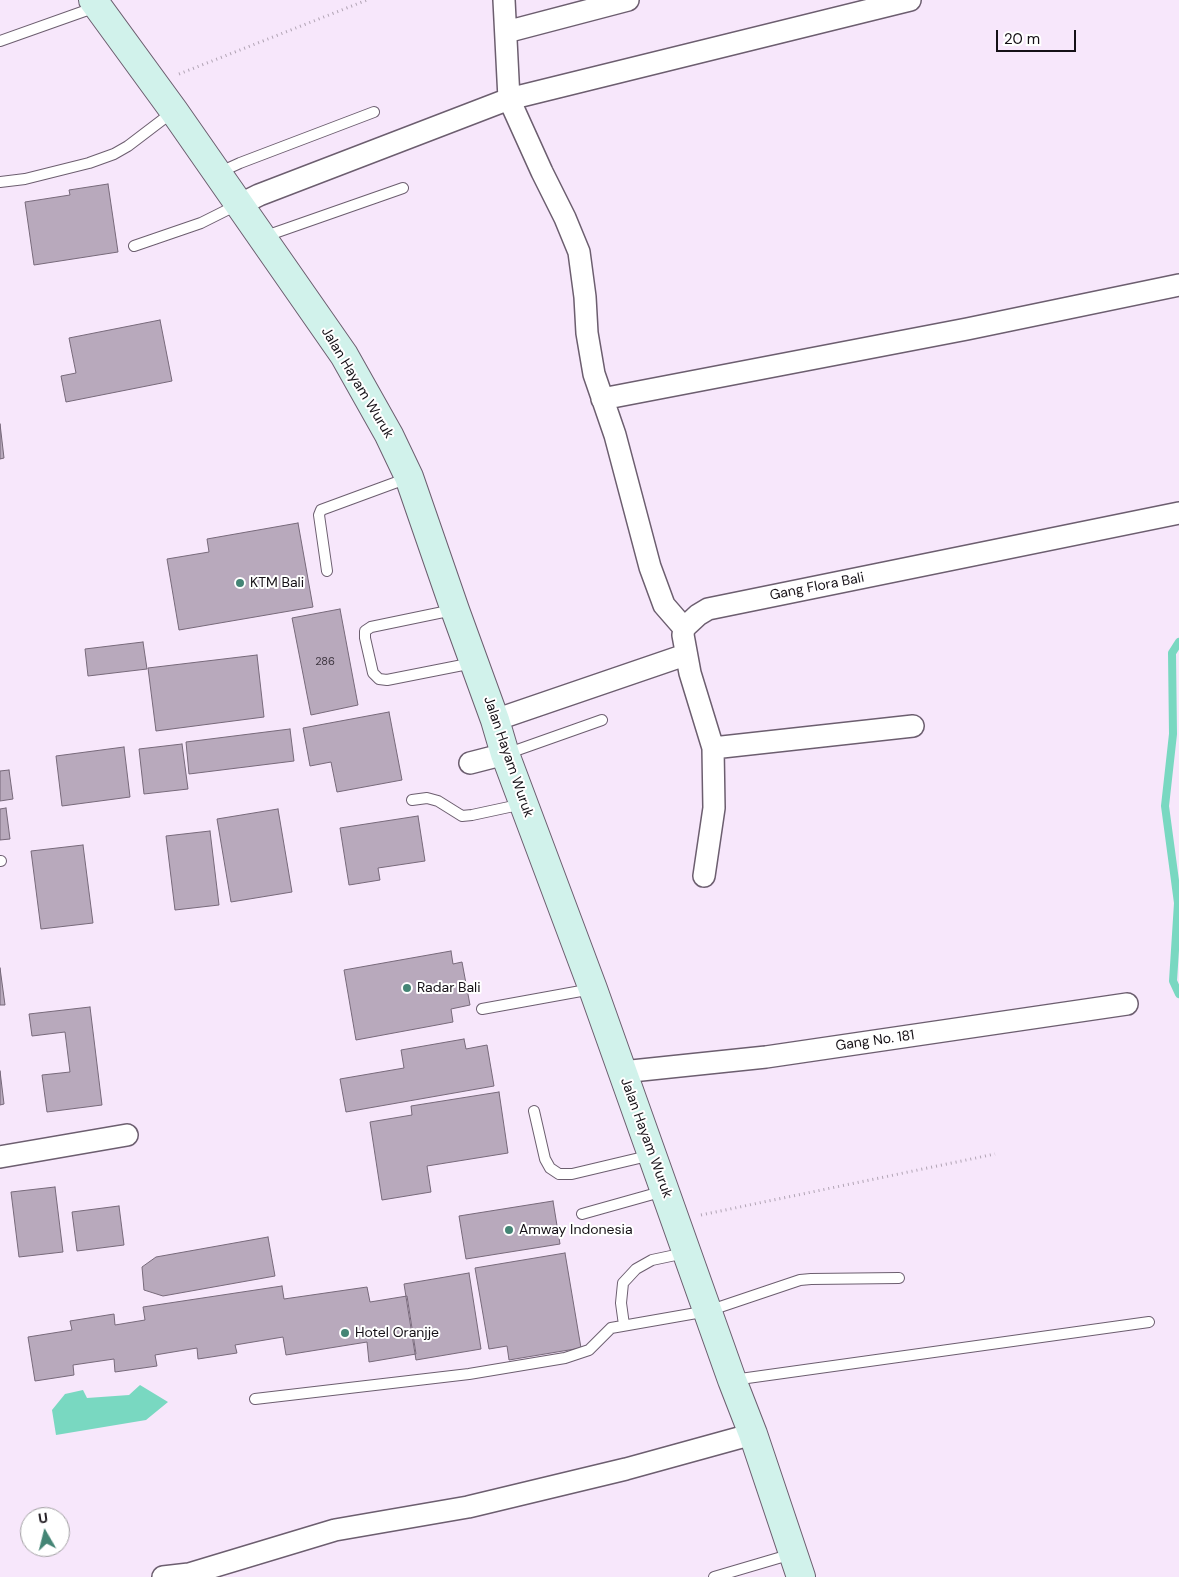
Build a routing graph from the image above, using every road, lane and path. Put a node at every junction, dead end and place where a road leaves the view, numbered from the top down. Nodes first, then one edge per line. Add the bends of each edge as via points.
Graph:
1 (367, 0) edge
2 (504, 0) edge
3 (628, 0) edge
4 (910, 0) edge
5 (95, 3) edge
6 (506, 32) junction
7 (0, 41) edge
8 (177, 75) dead end
9 (508, 99) junction
10 (174, 112) junction
11 (374, 112) dead end
12 (217, 174) junction
13 (0, 182) edge
14 (403, 188) dead end
15 (239, 205) junction
16 (262, 237) junction
17 (134, 246) dead end
18 (1179, 285) edge
19 (602, 399) junction
20 (410, 477) junction
21 (1179, 514) edge
22 (328, 571) dead end
23 (455, 610) junction
24 (684, 628) junction
25 (686, 655) junction
26 (474, 663) junction
27 (495, 720) junction
28 (602, 720) dead end
29 (913, 726) dead end
30 (713, 748) junction
31 (505, 754) junction
32 (470, 763) dead end
33 (412, 800) dead end
34 (523, 804) junction
35 (704, 876) dead end
36 (593, 989) junction
37 (1127, 1004) dead end
38 (482, 1009) dead end
39 (622, 1072) junction
40 (534, 1111) dead end
41 (127, 1135) dead end
42 (995, 1154) dead end
43 (652, 1155) junction
44 (0, 1157) edge
45 (665, 1191) junction
46 (582, 1214) dead end
47 (705, 1214) dead end
48 (687, 1253) junction
49 (898, 1278) dead end
50 (708, 1311) junction
51 (1149, 1322) dead end
52 (624, 1325) junction
53 (732, 1380) junction
54 (255, 1399) dead end
55 (753, 1434) junction
56 (796, 1566) edge
57 (163, 1577) edge
58 (714, 1577) edge

1 - 8 path
2 - 6 street
3 - 6 street
4 - 9 street
5 - 7 lane
5 - 10 main road, Jalan Hayam Wuruk
6 - 9 street
9 - 15 street
9 - 19 street via 579,252 587,333
10 - 12 main road, Jalan Hayam Wuruk
10 - 13 lane via 114,154 25,179
11 - 12 lane
12 - 15 main road, Jalan Hayam Wuruk
14 - 16 lane
15 - 16 main road, Jalan Hayam Wuruk
15 - 17 lane
16 - 20 main road, Jalan Hayam Wuruk via 344,355
18 - 19 street
19 - 24 street via 623,462 650,568 664,605
20 - 22 lane via 321,510 319,515
20 - 23 main road, Jalan Hayam Wuruk
21 - 24 street, Gang Flora Bali via 708,609
23 - 26 main road, Jalan Hayam Wuruk
23 - 26 lane via 371,627 365,631 373,673 379,679 387,680
24 - 25 street
25 - 27 street
25 - 30 street
26 - 27 main road, Jalan Hayam Wuruk
27 - 31 main road, Jalan Hayam Wuruk
28 - 31 lane
29 - 30 street
30 - 35 street via 714,808
31 - 32 street
31 - 34 main road, Jalan Hayam Wuruk
33 - 34 lane via 427,798 438,801 462,816
34 - 36 main road, Jalan Hayam Wuruk
36 - 38 lane
36 - 39 main road, Jalan Hayam Wuruk
37 - 39 street, Gang No. 181 via 766,1057
39 - 43 main road, Jalan Hayam Wuruk
40 - 43 lane via 545,1159 559,1174 572,1174
41 - 44 street
42 - 47 path
43 - 45 main road, Jalan Hayam Wuruk
45 - 46 lane
45 - 48 main road, Jalan Hayam Wuruk
48 - 50 main road, Jalan Hayam Wuruk
48 - 52 lane via 652,1260 636,1269 623,1284
49 - 50 lane via 800,1280
50 - 52 lane
50 - 53 main road, Jalan Hayam Wuruk
51 - 53 lane
52 - 54 lane via 611,1328 589,1350 565,1358 469,1374
53 - 55 main road, Jalan Hayam Wuruk
55 - 56 main road, Jalan Hayam Wuruk
55 - 57 street via 468,1507 334,1530 189,1574
56 - 58 lane

